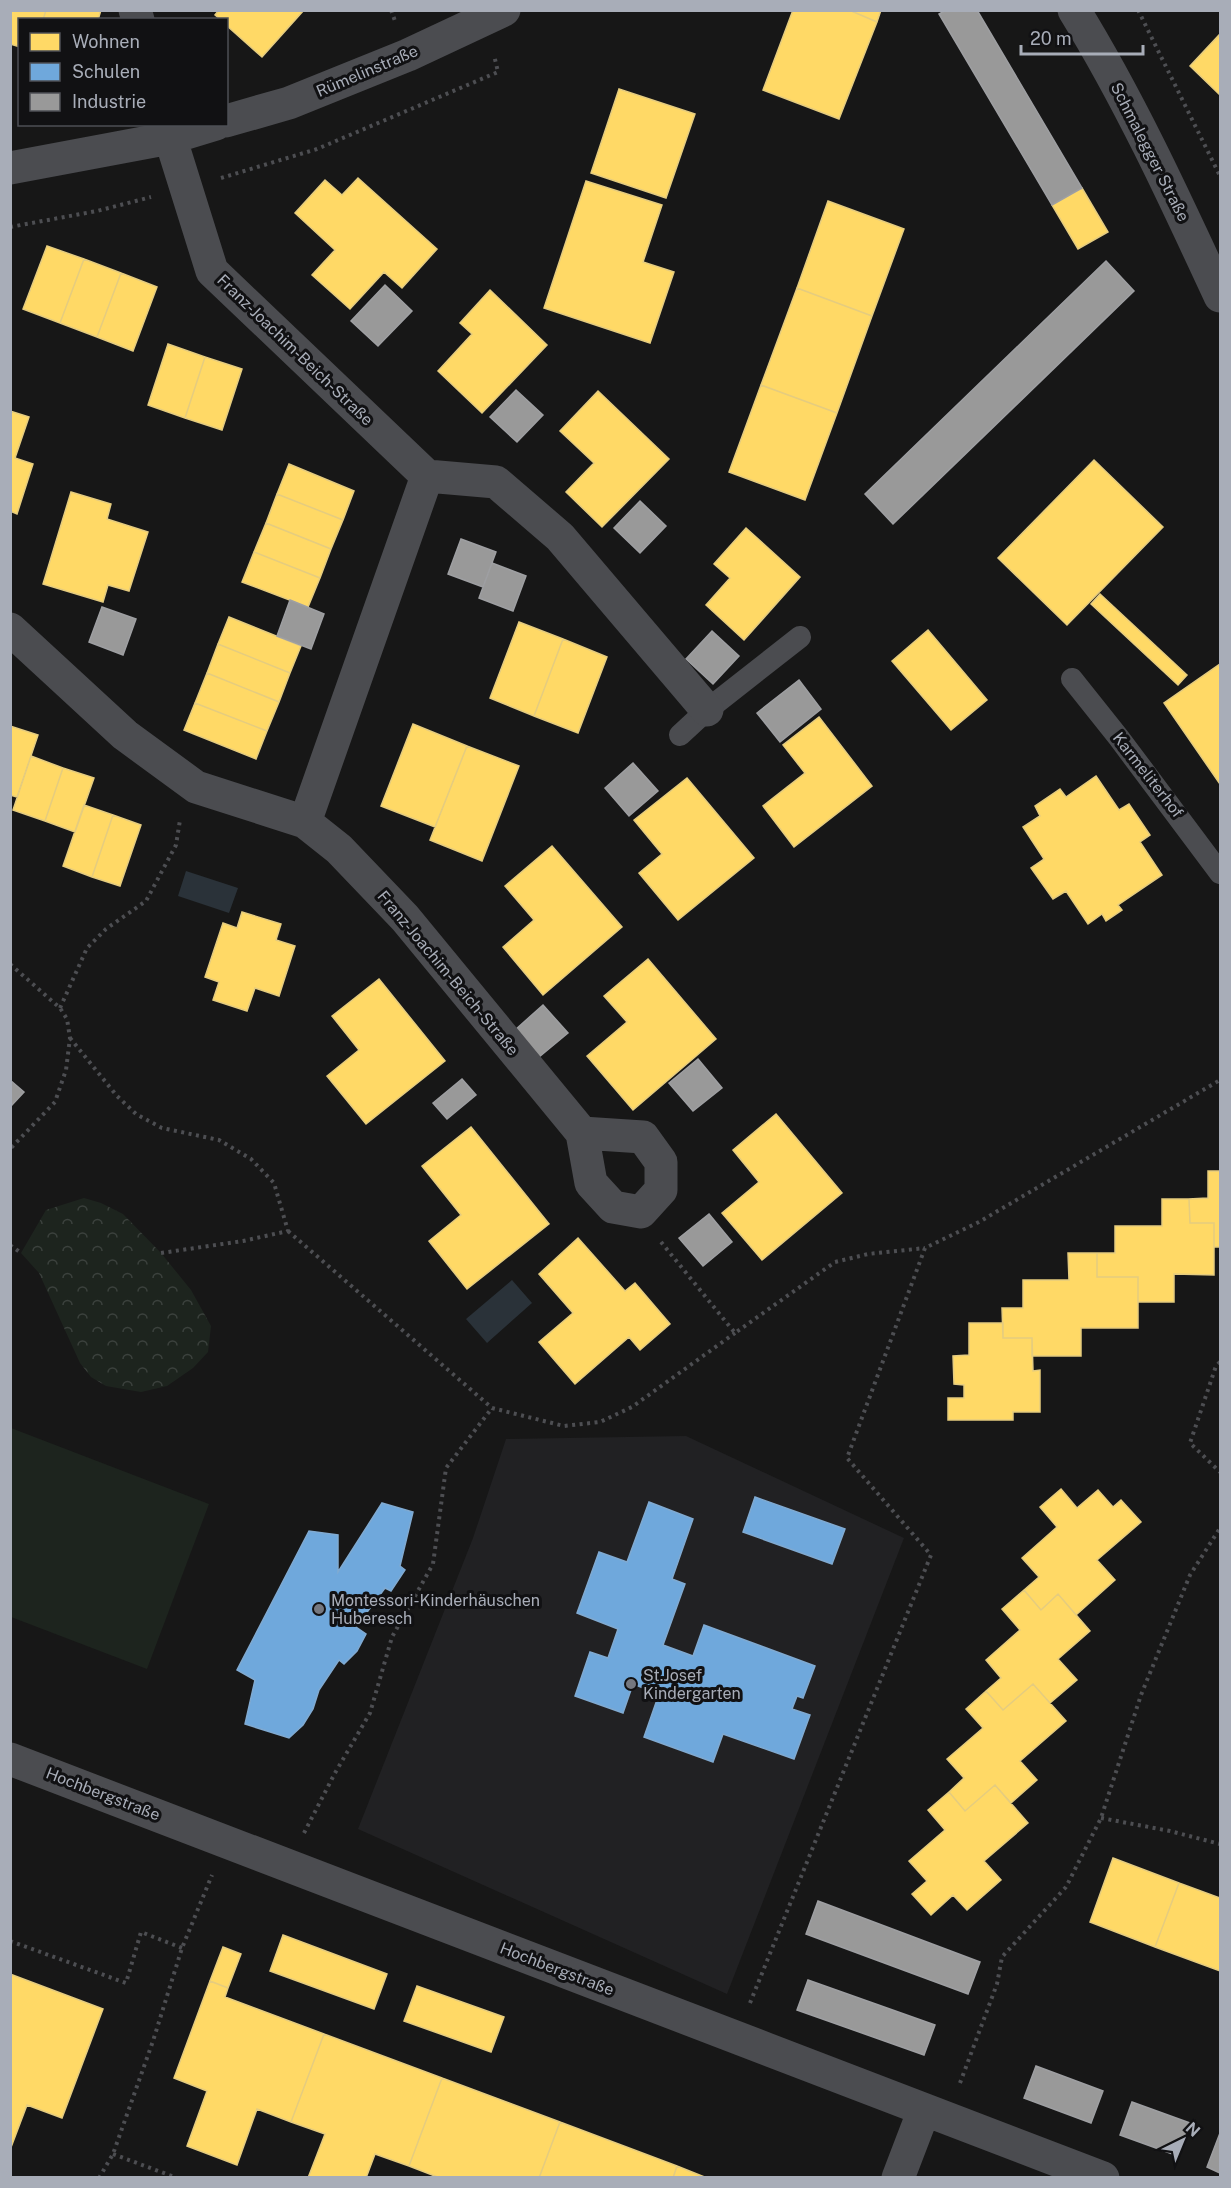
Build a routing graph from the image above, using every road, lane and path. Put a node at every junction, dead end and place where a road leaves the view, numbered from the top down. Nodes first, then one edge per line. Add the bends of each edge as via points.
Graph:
1 (1074, 10) edge
2 (1138, 10) edge
3 (495, 15) edge
4 (228, 120) edge
5 (202, 126) edge
6 (168, 131) edge
7 (10, 168) edge
8 (1221, 176) edge
9 (185, 189) junction
10 (10, 227) edge
11 (1221, 296) edge
12 (427, 476) junction
13 (10, 629) edge
14 (800, 637) dead end
15 (1072, 679) dead end
16 (707, 710) junction
17 (680, 735) dead end
18 (196, 787) junction
19 (305, 822) junction
20 (1221, 873) edge
21 (10, 964) edge
22 (60, 1008) junction
23 (70, 1038) junction
24 (1221, 1080) edge
25 (582, 1132) junction
26 (10, 1149) edge
27 (641, 1212) junction
28 (288, 1232) junction
29 (10, 1245) edge
30 (925, 1248) junction
31 (21, 1253) dead end
32 (161, 1253) dead end
33 (735, 1333) junction
34 (1221, 1362) edge
35 (492, 1408) junction
36 (1221, 1472) edge
37 (1221, 1528) edge
38 (10, 1759) edge
39 (1101, 1818) junction
40 (226, 1841) junction
41 (1221, 1844) edge
42 (288, 1866) junction
43 (10, 1941) edge
44 (182, 1948) junction
45 (737, 2038) junction
46 (935, 2114) junction
47 (113, 2154) junction
48 (99, 2178) edge
49 (177, 2178) edge
50 (898, 2178) edge
51 (1103, 2178) edge

1 - 11 street, Schmalegger Straße via 1099,51
2 - 8 path
3 - 4 street, Rümelinstraße via 289,103
3 - 9 path via 498,72 317,149
5 - 6 street
6 - 7 street
6 - 9 street, Franz-Joachim-Beich-Straße
9 - 10 path
9 - 12 street, Franz-Joachim-Beich-Straße via 212,271
12 - 16 street via 496,482 560,537
12 - 19 street
13 - 18 street, Franz-Joachim-Beich-Straße via 125,735
14 - 16 lane
15 - 20 lane, Karmeliterhof
16 - 17 lane
18 - 19 street, Franz-Joachim-Beich-Straße
18 - 22 path via 181,813 176,845 146,901 106,929 87,948
19 - 25 street, Franz-Joachim-Beich-Straße via 339,849 405,918
21 - 22 path
22 - 23 path via 67,1019
23 - 26 path via 66,1070 55,1102
23 - 28 path via 136,1114 162,1128 219,1140 251,1159 274,1183
24 - 30 path via 979,1222
25 - 27 street, Franz-Joachim-Beich-Straße via 591,1183 613,1207
25 - 27 street via 643,1137 661,1162 661,1190
27 - 33 path
28 - 32 path
28 - 35 path
29 - 31 path
30 - 33 path via 836,1262
30 - 45 path via 847,1458 931,1555
33 - 35 path via 632,1407 600,1422 564,1426
34 - 36 path via 1216,1366 1191,1443
35 - 42 path via 446,1468 433,1564 392,1637 370,1713
37 - 39 path via 1190,1575 1141,1695
38 - 40 street, Hochbergstraße
39 - 41 path
39 - 46 path via 1066,1887 1002,1957 997,1984
40 - 42 street, Hochbergstraße
40 - 44 path
42 - 45 street, Hochbergstraße
43 - 44 path via 126,1983 141,1932
44 - 47 path
45 - 46 street, Hochbergstraße
46 - 50 street
46 - 51 street, Hochbergstraße
47 - 48 path
47 - 49 path

